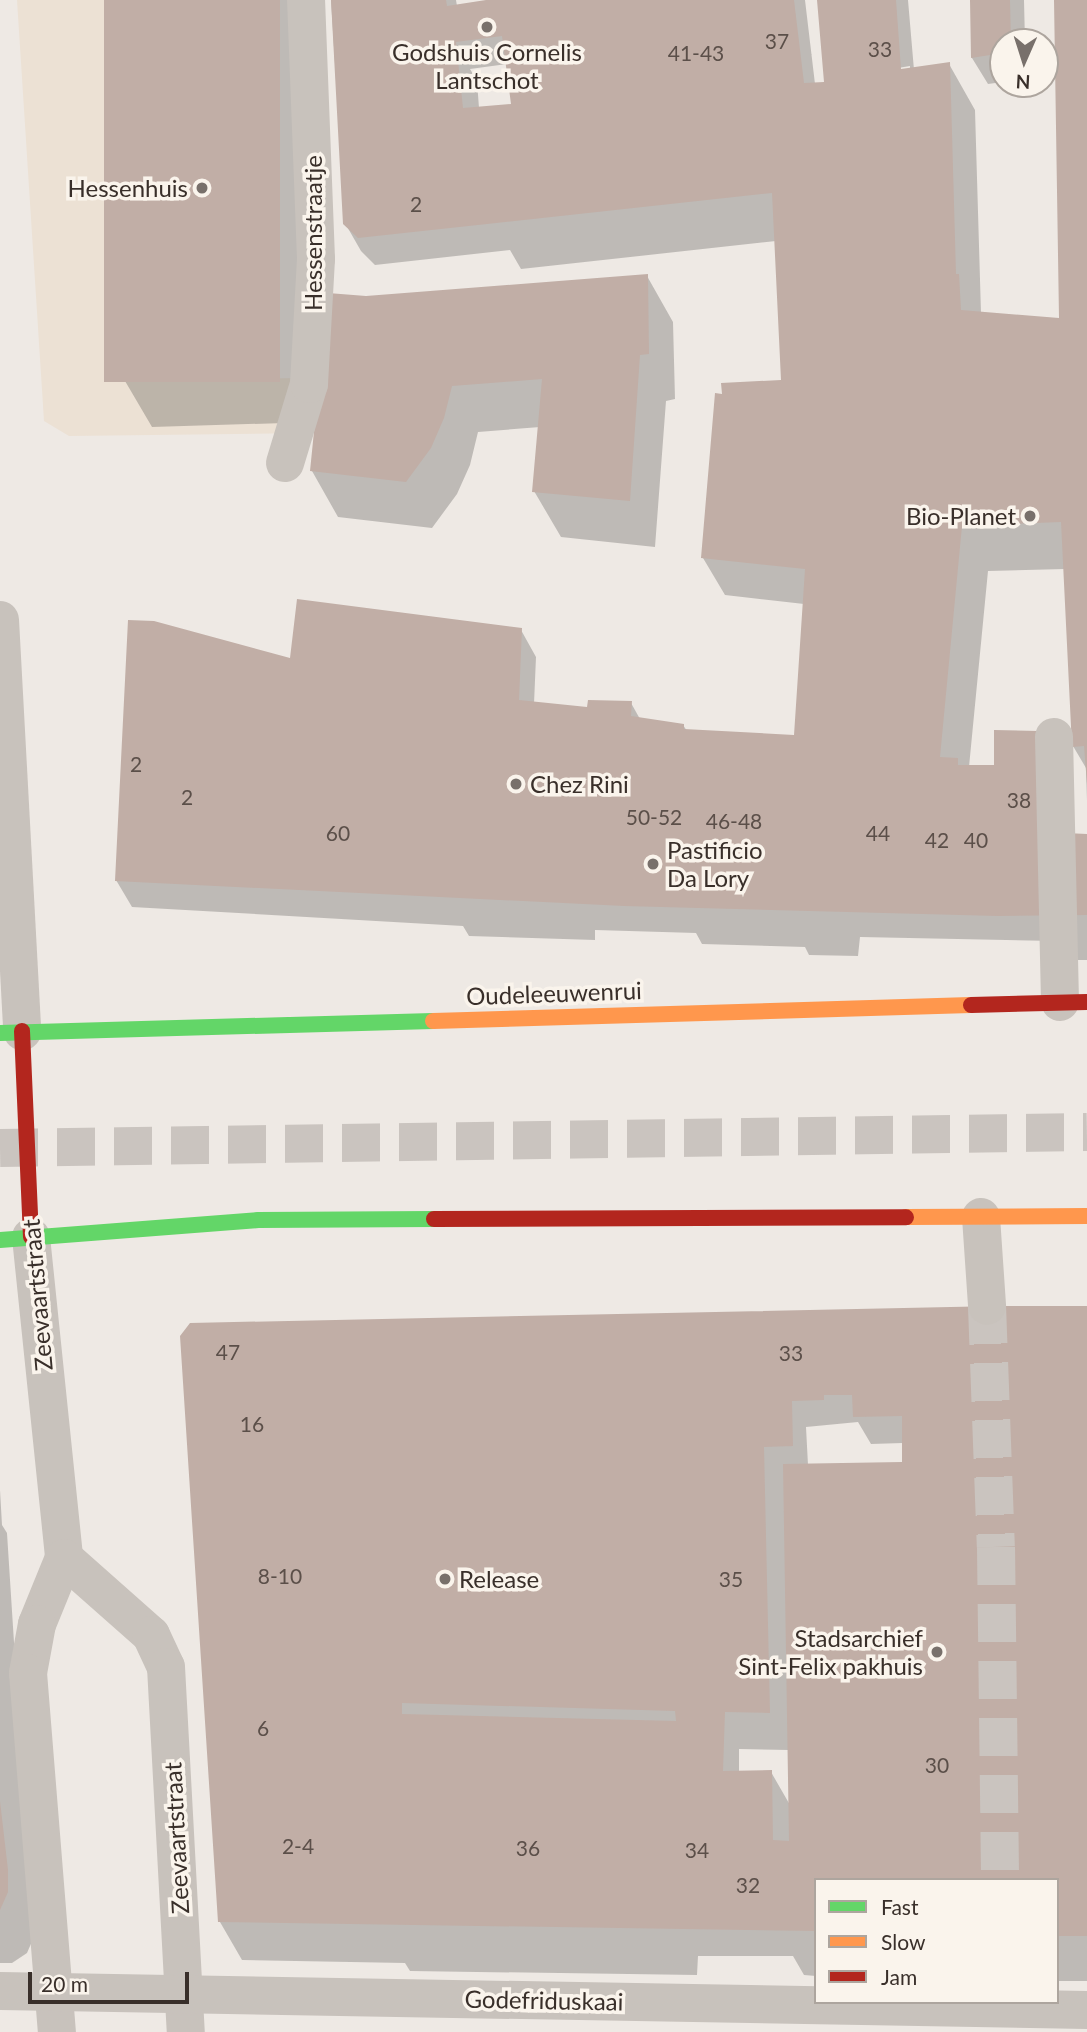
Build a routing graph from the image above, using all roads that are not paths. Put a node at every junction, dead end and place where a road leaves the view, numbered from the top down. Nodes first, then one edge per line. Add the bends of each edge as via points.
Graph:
1 (306, 0) edge
2 (285, 463) dead end
3 (0, 620) edge
4 (1054, 737) dead end
5 (1073, 1002) edge
6 (11, 1032) edge
7 (1087, 1216) edge
8 (981, 1217) junction
9 (15, 1239) edge
10 (987, 1306) tunnel mouth
11 (64, 1558) junction
12 (0, 1991) edge
13 (54, 1992) junction
14 (184, 1993) junction
15 (814, 2003) edge
16 (875, 2004) edge
17 (1001, 2006) edge
18 (1087, 2010) edge
19 (57, 2032) edge
20 (186, 2032) edge

1 - 2 street, Hessenstraatje via 316,259 309,384
3 - 6 street
4 - 5 street
5 - 6 street, Oudeleeuwenrui
6 - 9 street, Zeevaartstraat
7 - 8 street
8 - 9 street via 258,1220
8 - 10 street
9 - 11 street, Zeevaartstraat
11 - 13 street, Zeevaartstraat via 37,1623 27,1673
11 - 14 street, Zeevaartstraat via 151,1635 166,1667
12 - 13 street, Godefriduskaai
13 - 14 street, Godefriduskaai
13 - 19 street, Zeevaartstraat
14 - 15 street, Godefriduskaai
14 - 20 street, Zeevaartstraat
16 - 17 street, Godefriduskaai
17 - 18 street, Godefriduskaai

